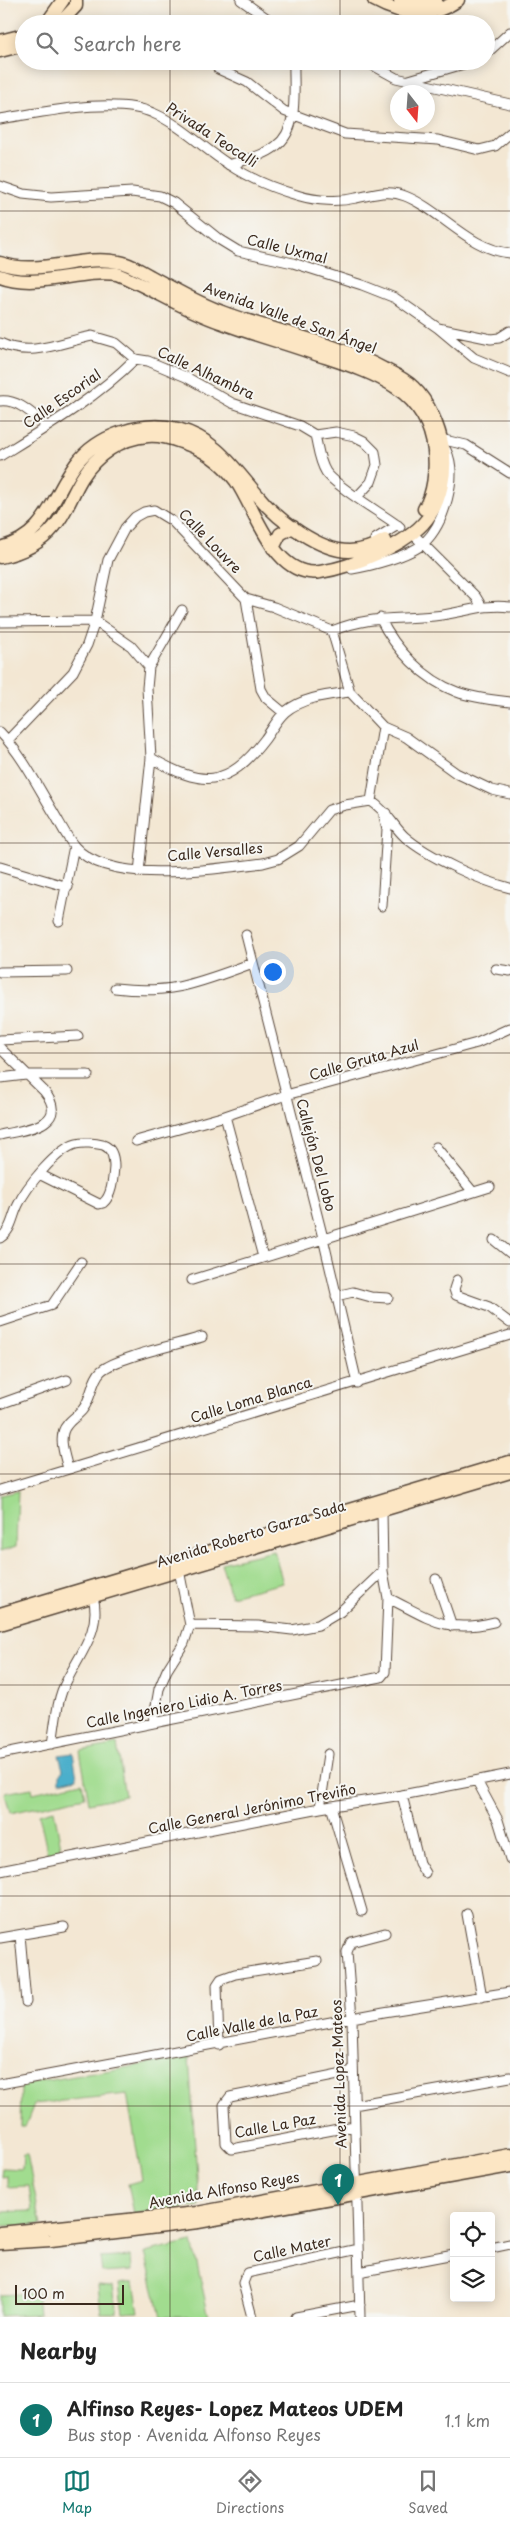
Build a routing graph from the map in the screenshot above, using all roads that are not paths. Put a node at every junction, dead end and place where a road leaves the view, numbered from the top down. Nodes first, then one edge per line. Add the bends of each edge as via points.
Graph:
1 (63, 0) edge
2 (241, 0) edge
3 (374, 0) edge
4 (400, 0) edge
5 (436, 0) edge
6 (458, 0) edge
7 (78, 2) edge
8 (57, 15) edge
9 (62, 15) edge
10 (262, 15) edge
11 (510, 32) edge
12 (15, 37) edge
13 (0, 41) edge
14 (495, 46) edge
15 (15, 47) edge
16 (0, 51) edge
17 (220, 70) edge
18 (294, 70) edge
19 (381, 70) edge
20 (443, 70) edge
21 (409, 80) junction
22 (510, 104) edge
23 (292, 114) junction
24 (0, 119) edge
25 (510, 133) edge
26 (229, 165) junction
27 (0, 186) edge
28 (510, 252) edge
29 (0, 263) edge
30 (0, 276) edge
31 (438, 328) junction
32 (510, 331) edge
33 (0, 343) edge
34 (310, 345) junction
35 (135, 358) junction
36 (510, 373) edge
37 (0, 401) edge
38 (47, 426) junction
39 (315, 435) junction
40 (441, 441) junction
41 (0, 456) edge
42 (510, 473) edge
43 (357, 496) junction
44 (293, 527) junction
45 (420, 541) junction
46 (323, 544) junction
47 (0, 548) edge
48 (273, 548) junction
49 (0, 557) edge
50 (319, 572) junction
51 (246, 599) junction
52 (482, 607) junction
53 (510, 607) edge
54 (182, 610) dead end
55 (380, 618) junction
56 (95, 621) junction
57 (0, 622) edge
58 (332, 631) junction
59 (149, 667) junction
60 (350, 692) junction
61 (510, 702) edge
62 (284, 712) junction
63 (383, 727) junction
64 (0, 732) edge
65 (8, 740) junction
66 (151, 758) junction
67 (510, 794) edge
68 (371, 801) junction
69 (386, 813) junction
70 (74, 846) junction
71 (0, 867) edge
72 (139, 872) junction
73 (68, 887) junction
74 (510, 888) edge
75 (382, 906) dead end
76 (59, 921) dead end
77 (246, 935) dead end
78 (253, 963) junction
79 (496, 969) dead end
80 (67, 971) dead end
81 (510, 971) edge
82 (0, 972) edge
83 (115, 988) dead end
84 (510, 1028) edge
85 (78, 1036) dead end
86 (0, 1040) edge
87 (0, 1048) edge
88 (26, 1074) junction
89 (88, 1075) dead end
90 (0, 1078) edge
91 (286, 1095) junction
92 (225, 1116) junction
93 (0, 1135) edge
94 (136, 1141) dead end
95 (436, 1147) dead end
96 (39, 1174) junction
97 (490, 1187) dead end
98 (473, 1192) junction
99 (0, 1238) edge
100 (324, 1238) junction
101 (494, 1240) dead end
102 (510, 1253) edge
103 (263, 1257) junction
104 (81, 1262) dead end
105 (192, 1280) dead end
106 (457, 1280) dead end
107 (336, 1296) junction
108 (388, 1298) dead end
109 (0, 1322) edge
110 (510, 1323) edge
111 (510, 1335) edge
112 (202, 1337) dead end
113 (67, 1380) dead end
114 (357, 1383) junction
115 (0, 1404) edge
116 (510, 1462) edge
117 (510, 1468) edge
118 (68, 1469) junction
119 (510, 1472) edge
120 (491, 1477) junction
121 (449, 1480) junction
122 (0, 1490) edge
123 (382, 1510) junction
124 (178, 1565) junction
125 (383, 1571) junction
126 (436, 1579) dead end
127 (93, 1597) junction
128 (388, 1598) junction
129 (0, 1614) edge
130 (494, 1622) dead end
131 (0, 1624) edge
132 (190, 1625) junction
133 (452, 1626) junction
134 (153, 1723) junction
135 (52, 1744) junction
136 (0, 1754) edge
137 (328, 1754) dead end
138 (510, 1774) edge
139 (477, 1781) junction
140 (402, 1795) junction
141 (331, 1806) junction
142 (320, 1808) junction
143 (510, 1859) edge
144 (0, 1871) edge
145 (425, 1873) dead end
146 (362, 1911) dead end
147 (467, 1914) dead end
148 (64, 1927) dead end
149 (385, 1933) dead end
150 (20, 1934) junction
151 (0, 1938) edge
152 (317, 1962) dead end
153 (510, 1992) edge
154 (482, 1998) junction
155 (26, 2002) dead end
156 (352, 2018) junction
157 (219, 2044) junction
158 (353, 2072) junction
159 (510, 2077) edge
160 (0, 2084) edge
161 (354, 2105) junction
162 (354, 2126) junction
163 (510, 2155) edge
164 (510, 2166) edge
165 (356, 2188) junction
166 (0, 2233) edge
167 (0, 2243) edge
168 (510, 2244) edge
169 (495, 2247) edge
170 (358, 2249) junction
171 (450, 2255) edge
172 (359, 2272) junction
173 (360, 2305) junction
174 (252, 2317) edge
175 (296, 2317) edge
176 (360, 2317) edge

1 - 8 street
2 - 10 street
3 - 6 street via 415,14 438,11
4 - 5 street via 419,4
7 - 9 street
11 - 14 street
12 - 13 street
15 - 16 street
17 - 23 street via 247,82
18 - 23 street
19 - 21 street via 396,78
20 - 21 street
21 - 22 street
23 - 25 street via 345,134 438,140 480,150 495,146
23 - 26 street via 290,128 277,146
24 - 26 street, Privada Teocalli via 94,107 144,110 172,123
26 - 28 street, Privada Teocalli via 269,186 302,197 338,201 388,192 406,196 477,241 501,252
27 - 31 street, Calle Uxmal via 23,194 51,197 132,192 160,196 174,203 230,247 246,254 331,274 395,298
29 - 34 street, Avenida Valle de San Ángel via 32,269 89,262 130,265 218,310
30 - 34 street, Avenida Valle de San Ángel via 31,281 102,272 118,274 219,322
31 - 32 street, Calle Uxmal via 491,339
31 - 36 street via 474,358
33 - 35 street, Calle Alhambra via 17,348 46,348 92,336 116,344
34 - 40 street, Avenida Valle de San Ángel via 365,359 413,387 430,410
34 - 46 street, Avenida Valle de San Ángel via 392,383 405,394 424,417 435,460 434,481 426,507 406,528 381,543 357,550 348,551
35 - 38 street, Calle Escorial via 111,382
35 - 39 street, Calle Alhambra via 186,377 232,403 300,426
37 - 38 street via 18,403
38 - 41 street, Calle Escorial
39 - 43 street via 327,473 338,485
39 - 43 street via 328,432 354,436 375,452 376,473
40 - 42 street via 466,445
40 - 45 street via 449,457 451,477 441,515
40 - 50 street, Avenida Valle de San Ángel via 444,470 439,498 418,529 398,543 356,562
43 - 46 street via 399,526 362,544
44 - 46 street, Avenida Valle de San Ángel
44 - 47 street, Avenida Valle de San Ángel via 261,500 239,470 218,449 178,429 152,427 116,435 84,455 76,463 41,524
44 - 48 street via 280,534
45 - 50 street via 379,563
45 - 52 street
48 - 49 street, Avenida Valle de San Ángel via 240,487 217,460 190,444 162,436 148,436 122,442 100,456 82,478 66,511 52,529 31,546
48 - 50 street, Avenida Valle de San Ángel via 291,564 307,572
51 - 56 street, Calle Louvre via 172,521 154,510 135,517 125,528 108,560
51 - 58 street
51 - 62 street via 261,689 266,698
52 - 53 street
52 - 55 street via 433,616
54 - 59 street
55 - 58 street
55 - 61 street via 403,653 445,687
56 - 57 street
56 - 59 street via 131,646
56 - 65 street, Calle Louvre via 73,672
58 - 60 street
59 - 66 street
60 - 62 street via 309,699
60 - 63 street
62 - 66 street via 250,757 218,778 189,778
63 - 67 street via 406,737 456,773 492,790
63 - 68 street
64 - 65 street, Calle Versalles
65 - 70 street, Calle Versalles
66 - 72 street
68 - 69 street
68 - 72 street, Calle Versalles via 329,810 299,846 278,859 238,866
69 - 74 street via 405,837 444,861
69 - 75 street
70 - 72 street, Calle Versalles via 107,866
70 - 73 street
71 - 73 street
73 - 76 street
77 - 78 street, Callejón Del Lobo
78 - 83 street via 178,988 146,991
78 - 91 street, Callejón Del Lobo
79 - 81 street
80 - 82 street
84 - 91 street, Calle Gruta Azul via 477,1043
85 - 86 street
87 - 88 street
88 - 89 street
88 - 90 street
88 - 93 street via 48,1098 49,1119 40,1127
91 - 92 street, Calle Gruta Azul
91 - 100 street, Callejón Del Lobo
92 - 94 street, Calle Gruta Azul
92 - 103 street
95 - 98 street
96 - 96 street via 77,1144 105,1146 113,1159 112,1189 99,1204
96 - 99 street via 24,1193 11,1224
97 - 98 street
98 - 100 street
100 - 103 street
100 - 107 street, Callejón Del Lobo
101 - 102 street
103 - 105 street
104 - 109 street via 52,1305
106 - 110 street via 456,1295 489,1307
107 - 108 street via 353,1292
107 - 114 street, Callejón Del Lobo
111 - 114 street, Calle Loma Blanca
112 - 118 street via 119,1362 102,1371 96,1377 84,1409 63,1432
113 - 115 street
114 - 118 street, Calle Loma Blanca
116 - 121 street, Avenida Roberto Garza Sada
117 - 120 street via 497,1471
118 - 122 street, Calle Loma Blanca
119 - 120 street, Avenida Roberto Garza Sada
120 - 121 street via 457,1482
120 - 123 street, Avenida Roberto Garza Sada
121 - 124 street, Avenida Roberto Garza Sada
123 - 124 street, Avenida Roberto Garza Sada
123 - 125 street
124 - 127 street, Avenida Roberto Garza Sada
124 - 129 street, Avenida Roberto Garza Sada
124 - 132 street
125 - 128 street
125 - 132 street via 340,1612 318,1625 292,1630
126 - 133 street
127 - 131 street, Avenida Roberto Garza Sada
127 - 135 street via 92,1630 61,1693
128 - 133 street via 436,1623
128 - 134 street, Calle Ingeniero Lidio A. Torres via 385,1672 374,1680
130 - 133 street via 479,1626
132 - 134 street via 159,1689
134 - 135 street, Calle Ingeniero Lidio A. Torres
135 - 136 street, Calle Ingeniero Lidio A. Torres
137 - 142 street
138 - 139 street, Calle General Jerónimo Treviño
139 - 140 street, Calle General Jerónimo Treviño
139 - 143 street via 498,1820
140 - 141 street, Calle General Jerónimo Treviño
140 - 145 street via 419,1863
141 - 142 street, Calle General Jerónimo Treviño
141 - 146 street
142 - 144 street, Calle General Jerónimo Treviño
147 - 154 street
148 - 150 street
149 - 156 street, Avenida Lopez Mateos via 357,1939 347,1946
150 - 151 street
150 - 155 street
152 - 157 street via 221,1979 217,1985
153 - 154 street, Calle Valle de la Paz
154 - 156 street, Calle Valle de la Paz
156 - 157 street, Calle Valle de la Paz
156 - 158 street, Avenida Lopez Mateos
157 - 160 street, Calle Valle de la Paz
158 - 161 street, Avenida Lopez Mateos
158 - 162 street, Calle La Paz via 230,2097 224,2105 226,2143 232,2149
159 - 161 street
161 - 162 street, Avenida Lopez Mateos
162 - 165 street, Avenida Lopez Mateos
163 - 165 street, Avenida Alfonso Reyes
164 - 165 street, Avenida Alfonso Reyes
165 - 166 street, Avenida Alfonso Reyes via 197,2213
165 - 167 street, Avenida Alfonso Reyes via 198,2222
165 - 170 street, Avenida Lopez Mateos
168 - 169 street
170 - 172 street, Avenida Lopez Mateos
170 - 174 street, Calle Mater via 247,2273 243,2283
171 - 172 street
172 - 173 street, Avenida Lopez Mateos
173 - 175 street
173 - 176 street, Avenida Lopez Mateos

